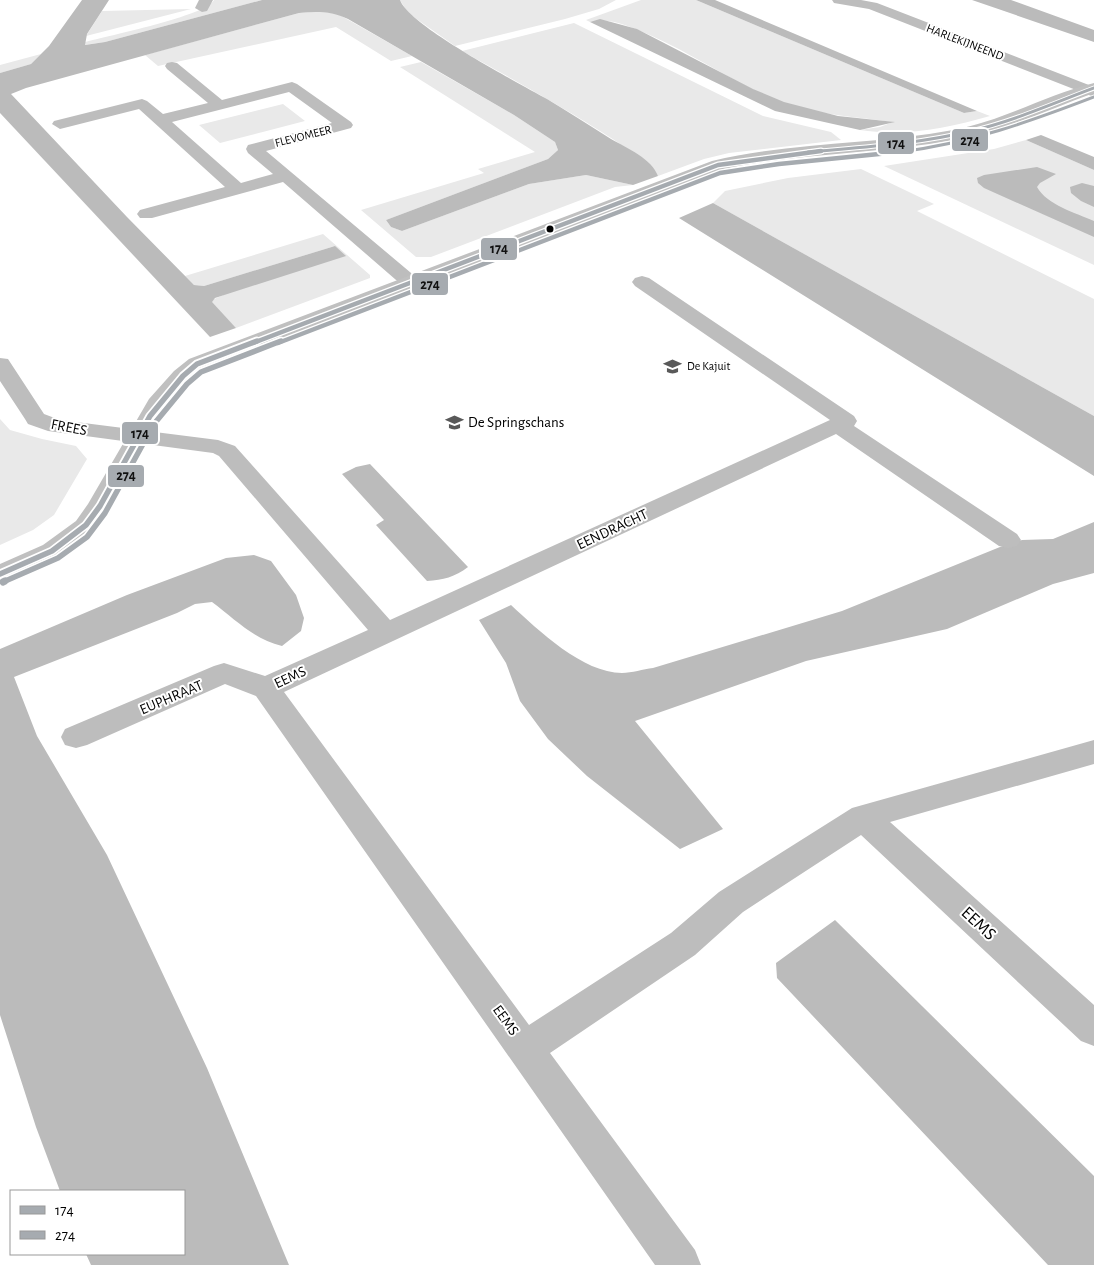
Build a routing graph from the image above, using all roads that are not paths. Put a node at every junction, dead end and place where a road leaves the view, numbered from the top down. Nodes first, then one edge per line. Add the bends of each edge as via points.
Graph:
1 (839, 0) edge
2 (172, 66) dead end
3 (1092, 90) edge
4 (219, 105) junction
5 (160, 120) junction
6 (60, 124) dead end
7 (286, 176) junction
8 (238, 189) junction
9 (146, 214) dead end
10 (410, 282) junction
11 (642, 282) dead end
12 (0, 364) edge
13 (837, 425) junction
14 (138, 438) junction
15 (1008, 540) dead end
16 (0, 574) edge
17 (386, 633) junction
18 (266, 688) junction
19 (76, 737) dead end
20 (1094, 752) edge
21 (863, 817) junction
22 (1094, 1029) edge
23 (525, 1048) junction
24 (680, 1265) edge

1 - 3 street, HARLEKIJNEEND via 872,6
2 - 4 street
3 - 10 street via 954,135 768,154 718,165
4 - 5 street, FLEVOMEER
4 - 7 street, FLEVOMEER via 292,87 345,125 254,149
5 - 6 street via 142,104
5 - 8 street
7 - 8 street
7 - 10 street, FLEVOMEER
8 - 9 street
10 - 14 street via 197,364 172,383
11 - 13 street via 846,421
12 - 14 street, FREES via 36,419 56,426
13 - 15 street
13 - 17 street, EENDRACHT
14 - 16 street via 95,513 81,530 59,548
14 - 17 street via 218,447 227,451
17 - 18 street, EEMS
18 - 19 street, EUPHRAAT via 224,673
18 - 23 street, EEMS
20 - 21 street, EEMS
21 - 22 street, EEMS
21 - 23 street, EEMS via 731,902 683,944
23 - 24 street, EEMS

